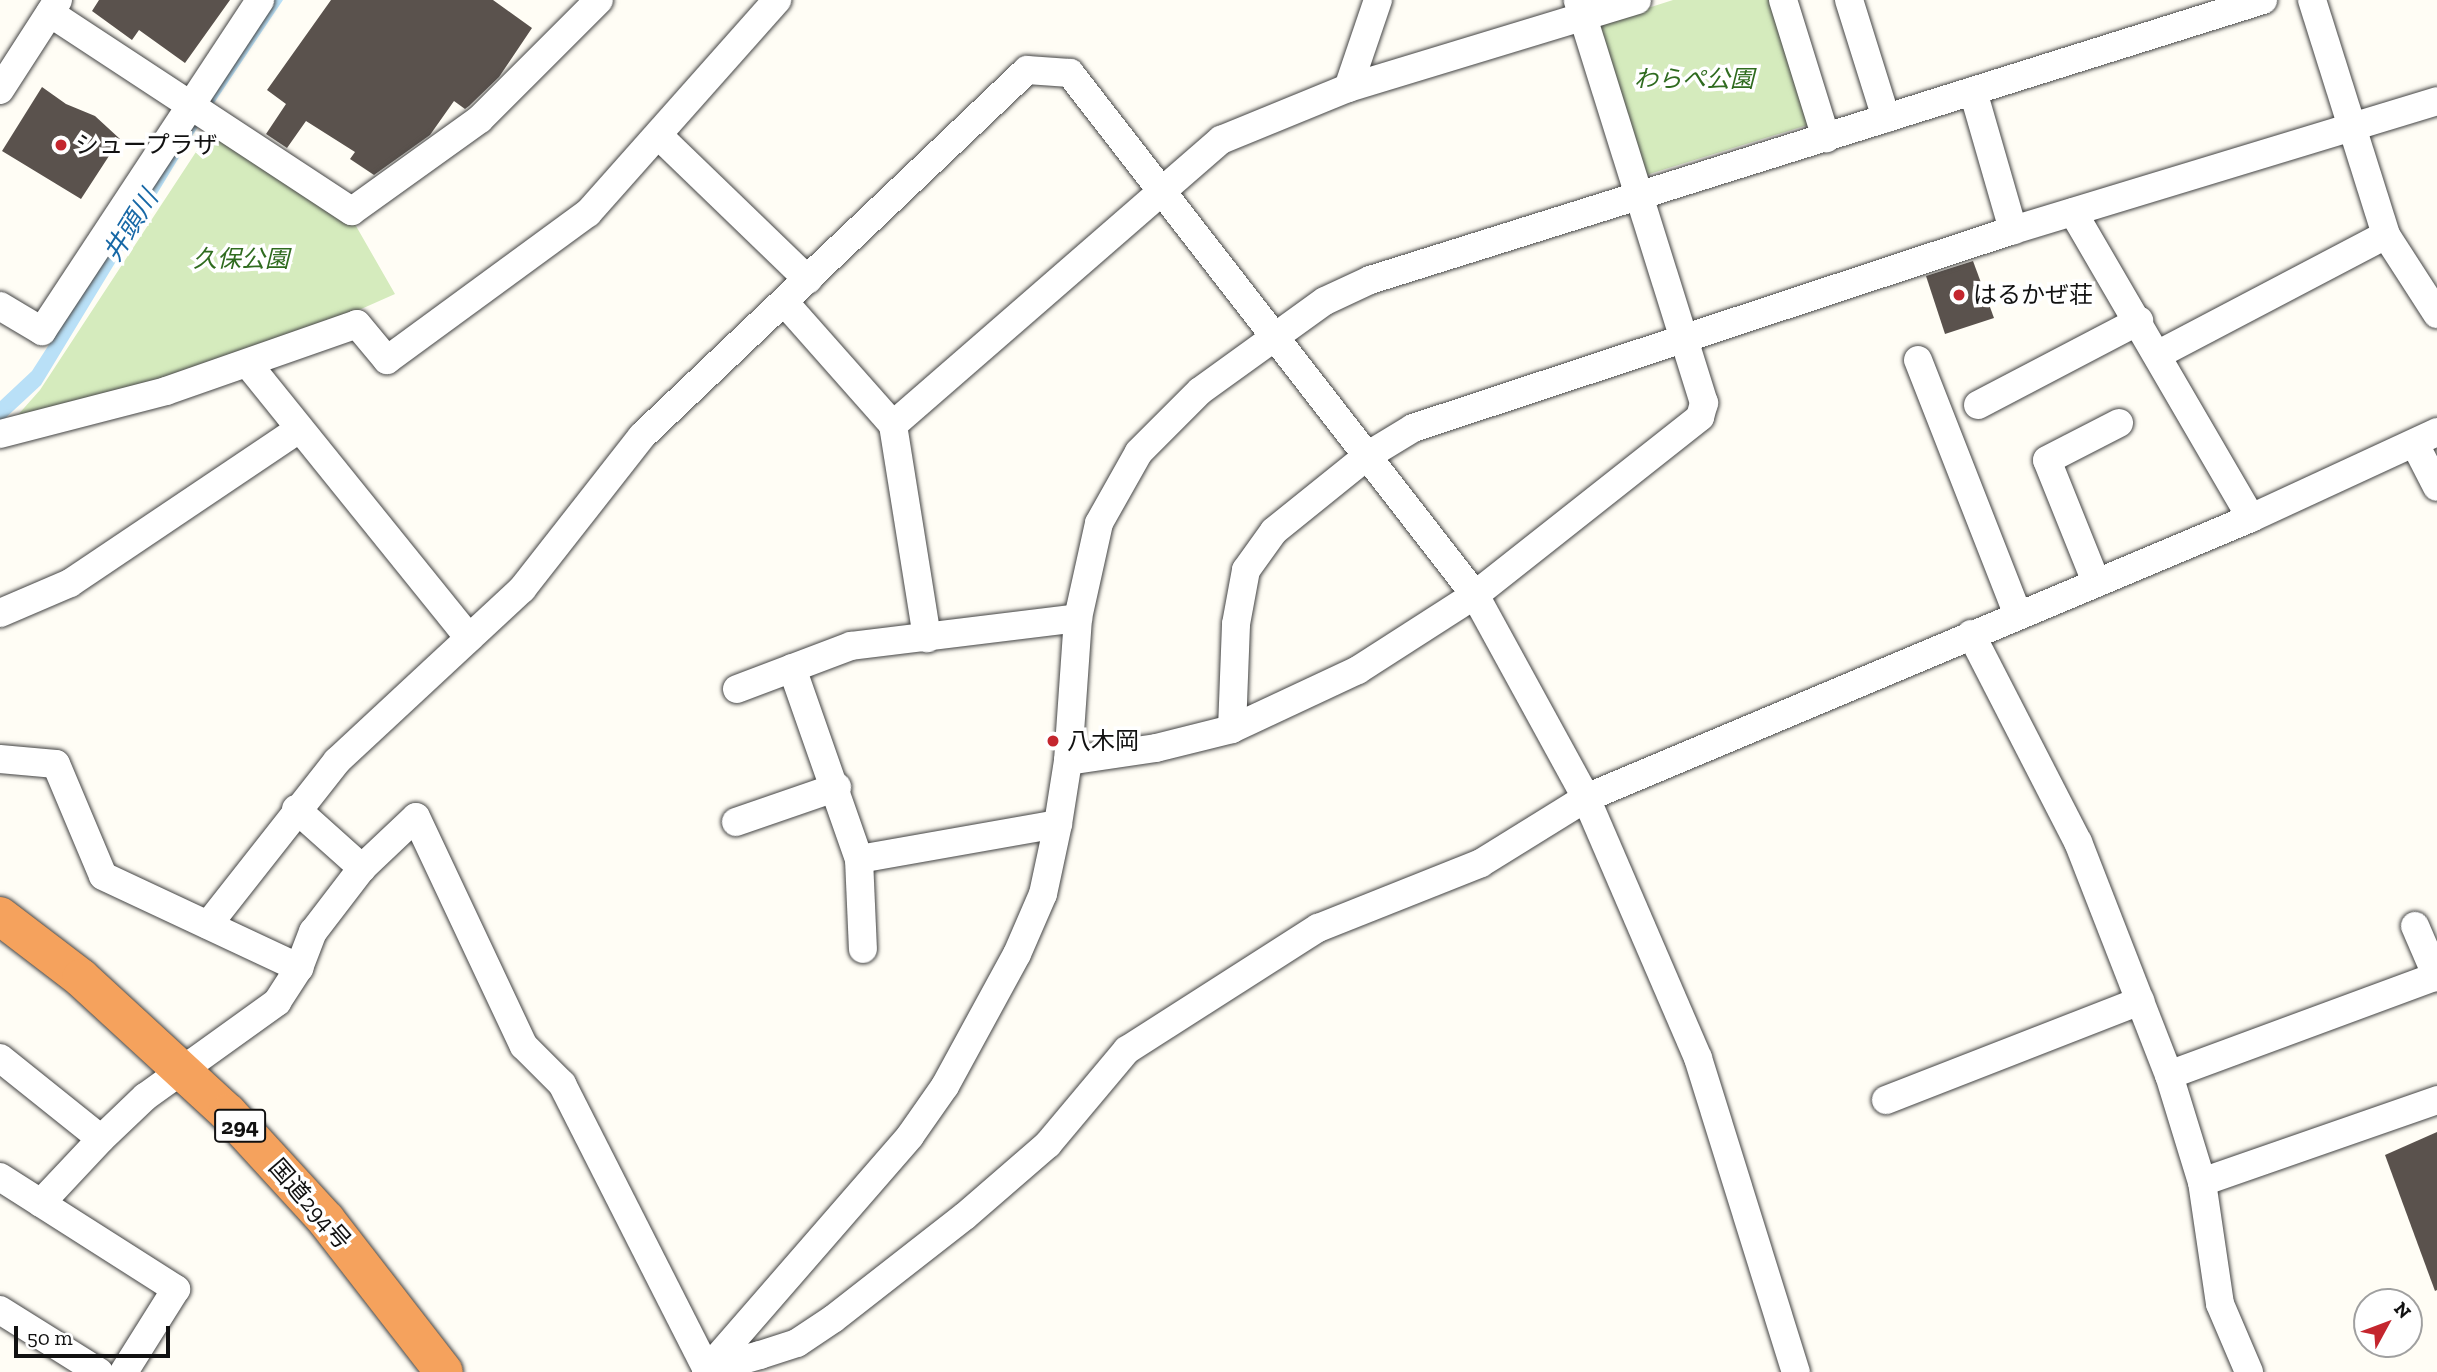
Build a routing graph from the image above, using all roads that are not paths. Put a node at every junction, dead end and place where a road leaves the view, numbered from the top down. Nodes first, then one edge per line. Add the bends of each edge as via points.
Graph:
1 (260, 0) edge
2 (599, 0) edge
3 (777, 0) edge
4 (1378, 0) edge
5 (1637, 0) edge
6 (1783, 0) edge
7 (1849, 0) edge
8 (2263, 0) edge
9 (2312, 0) edge
10 (54, 6) edge
11 (1580, 9) edge
12 (1348, 88) junction
13 (0, 90) edge
14 (1973, 91) junction
15 (2437, 101) edge
16 (191, 102) junction
17 (1886, 118) junction
18 (2353, 127) junction
19 (659, 136) junction
20 (1826, 138) junction
21 (1161, 189) junction
22 (1639, 194) junction
23 (2073, 212) junction
24 (2013, 230) junction
25 (2386, 235) junction
26 (808, 280) junction
27 (786, 303) junction
28 (0, 306) edge
29 (2437, 314) edge
30 (2139, 321) junction
31 (1273, 337) junction
32 (1684, 340) junction
33 (2159, 354) junction
34 (1918, 360) dead end
35 (248, 365) junction
36 (1978, 405) dead end
37 (2119, 423) dead end
38 (893, 425) junction
39 (299, 429) junction
40 (0, 434) edge
41 (2426, 438) edge
42 (1367, 456) junction
43 (2437, 487) edge
44 (2251, 518) junction
45 (2096, 582) junction
46 (1475, 595) junction
47 (0, 613) edge
48 (2018, 615) junction
49 (1077, 618) junction
50 (1972, 634) junction
51 (469, 638) junction
52 (926, 638) junction
53 (792, 668) junction
54 (737, 689) dead end
55 (1232, 729) junction
56 (0, 759) edge
57 (1068, 761) junction
58 (837, 787) junction
59 (1586, 798) junction
60 (296, 809) junction
61 (736, 822) dead end
62 (1058, 824) junction
63 (859, 859) junction
64 (362, 867) junction
65 (0, 916) edge
66 (208, 925) junction
67 (2415, 926) dead end
68 (0, 947) edge
69 (863, 949) dead end
70 (299, 968) junction
71 (2437, 976) edge
72 (2140, 1000) junction
73 (0, 1058) edge
74 (174, 1075) junction
75 (2169, 1075) junction
76 (1886, 1100) dead end
77 (2437, 1100) edge
78 (101, 1139) junction
79 (0, 1177) edge
80 (2202, 1182) junction
81 (41, 1203) junction
82 (0, 1310) edge
83 (706, 1371) edge
84 (100, 1372) edge
85 (124, 1372) edge
86 (413, 1372) edge
87 (444, 1372) edge
88 (1796, 1372) edge
89 (2249, 1372) edge

1 - 16 street
2 - 16 street via 480,119 352,211
3 - 19 street
4 - 12 street
5 - 11 street
6 - 20 street
7 - 17 street
8 - 14 street
9 - 18 street
10 - 13 street
10 - 16 street
11 - 12 street
11 - 22 street
12 - 21 street via 1221,140
14 - 17 street
14 - 24 street
15 - 18 street
16 - 28 street via 41,331
17 - 20 street
18 - 23 street
18 - 25 street
19 - 26 street
19 - 35 street via 588,213 387,360 357,324
20 - 22 street
21 - 26 street via 1070,74 1027,70
21 - 31 street
21 - 38 street
22 - 31 street via 1370,280 1325,301
22 - 32 street
23 - 24 street
23 - 30 street
24 - 32 street
25 - 29 street
25 - 33 street
26 - 27 street
27 - 38 street
27 - 51 street via 642,436 522,589
30 - 33 street
30 - 36 street
31 - 42 street
31 - 49 street via 1200,391 1139,452 1099,523
32 - 42 street via 1413,428
32 - 46 street via 1704,403 1700,416
33 - 44 street
34 - 48 street
35 - 39 street
35 - 40 street
37 - 45 street via 2047,460
38 - 52 street
39 - 47 street via 70,583
39 - 51 street
41 - 43 street
41 - 44 street
42 - 46 street
42 - 55 street via 1274,531 1246,570 1236,624
44 - 45 street
45 - 48 street
46 - 55 street via 1358,670
46 - 59 street
48 - 50 street
49 - 52 street
49 - 57 street
50 - 59 street
50 - 72 street via 2078,842
51 - 60 street via 337,761
52 - 53 street via 851,646
53 - 54 street
53 - 58 street
55 - 57 street via 1156,748
56 - 66 street via 56,764 103,876
57 - 62 street
58 - 61 street
58 - 63 street
59 - 83 street via 1481,863 1318,928 1127,1050 1048,1144 833,1319 797,1343
59 - 88 street via 1698,1058
60 - 64 street
60 - 66 street
62 - 63 street
62 - 83 street via 1038,906 945,1086 880,1175
63 - 69 street
64 - 70 street via 313,932
64 - 83 street via 416,817 524,1046 562,1084
65 - 74 highway, 国道294号 / 294 via 81,978
66 - 70 street
67 - 71 street
68 - 74 highway, 国道294号 / 294
70 - 74 street via 276,1002
71 - 75 street
72 - 75 street
72 - 76 street
73 - 78 street
74 - 78 street
74 - 86 highway, 国道294号 / 294 via 307,1234
74 - 87 highway, 国道294号 / 294 via 326,1220
75 - 80 street
77 - 80 street
78 - 81 street
79 - 81 street
80 - 89 street via 2220,1304
81 - 85 street via 176,1289
82 - 84 street

